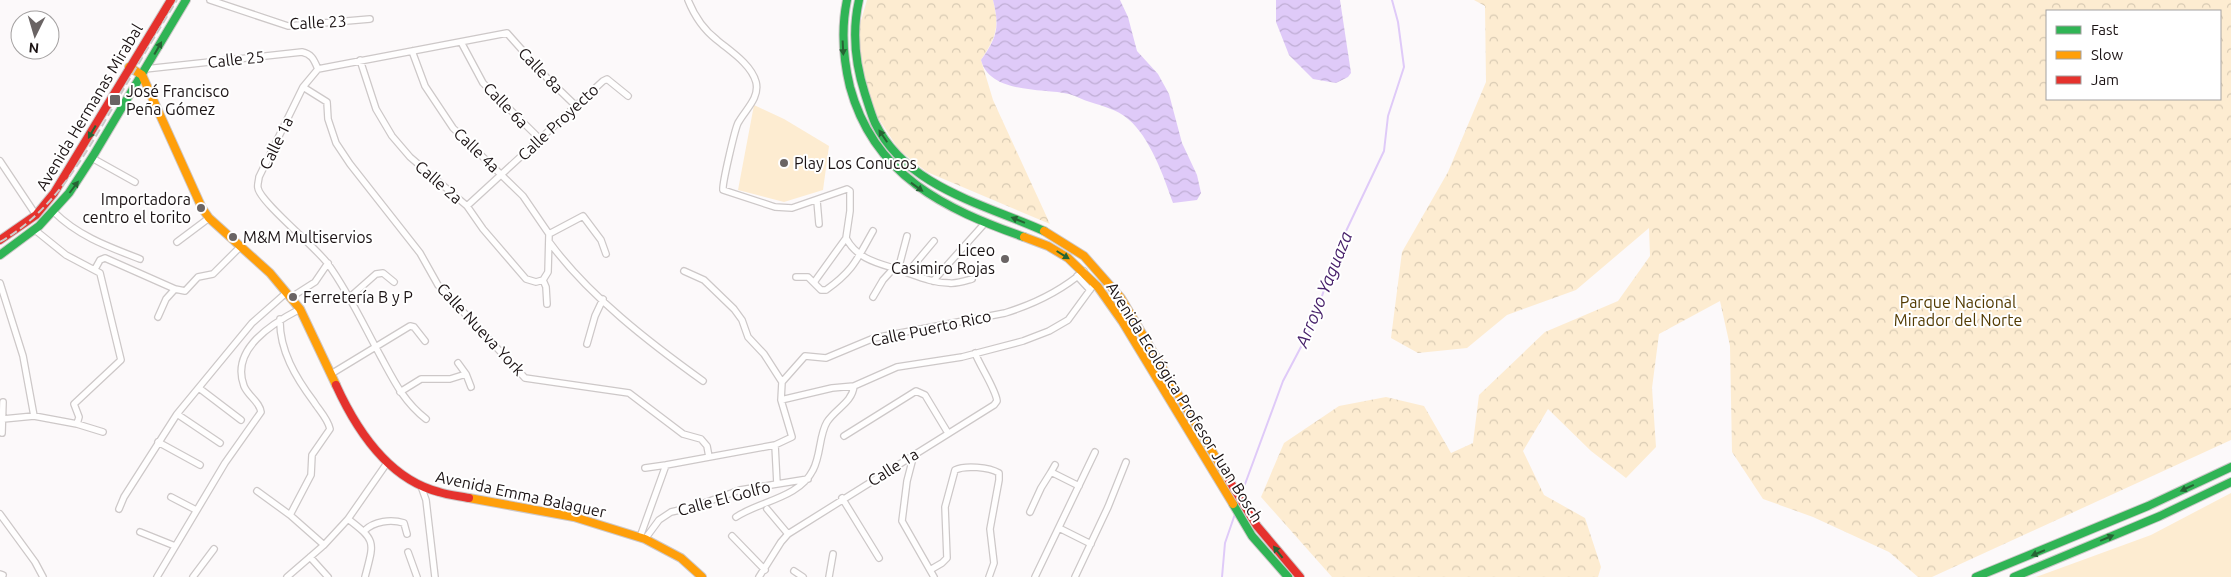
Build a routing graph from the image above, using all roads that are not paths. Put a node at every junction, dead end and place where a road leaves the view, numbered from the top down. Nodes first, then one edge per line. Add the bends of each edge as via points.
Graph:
1 (171, 0) edge
2 (186, 0) edge
3 (210, 0) edge
4 (688, 0) edge
5 (847, 0) edge
6 (859, 0) edge
7 (370, 19) dead end
8 (462, 42) junction
9 (412, 51) junction
10 (360, 60) junction
11 (129, 67) junction
12 (318, 69) junction
13 (143, 72) junction
14 (303, 87) junction
15 (628, 96) dead end
16 (576, 106) junction
17 (540, 139) junction
18 (92, 158) junction
19 (0, 161) edge
20 (501, 174) junction
21 (135, 182) dead end
22 (817, 201) junction
23 (467, 206) junction
24 (54, 212) junction
25 (36, 215) junction
26 (209, 218) junction
27 (985, 223) junction
28 (818, 224) dead end
29 (35, 230) junction
30 (873, 231) dead end
31 (549, 234) junction
32 (907, 236) dead end
33 (846, 238) junction
34 (0, 240) edge
35 (934, 241) dead end
36 (177, 242) dead end
37 (550, 243) junction
38 (240, 247) junction
39 (606, 254) dead end
40 (0, 255) edge
41 (862, 255) junction
42 (140, 259) dead end
43 (328, 263) junction
44 (95, 269) junction
45 (896, 270) junction
46 (684, 271) dead end
47 (908, 272) junction
48 (1080, 273) junction
49 (796, 277) dead end
50 (972, 279) dead end
51 (543, 280) junction
52 (933, 281) junction
53 (394, 282) dead end
54 (0, 283) edge
55 (815, 284) junction
56 (1093, 286) junction
57 (176, 289) junction
58 (288, 296) junction
59 (873, 297) dead end
60 (350, 298) junction
61 (603, 299) junction
62 (548, 304) dead end
63 (300, 309) junction
64 (158, 317) dead end
65 (280, 320) junction
66 (425, 341) dead end
67 (586, 344) dead end
68 (376, 347) junction
69 (976, 354) junction
70 (458, 363) dead end
71 (331, 374) junction
72 (466, 374) junction
73 (703, 381) dead end
74 (782, 382) junction
75 (854, 386) junction
76 (471, 387) dead end
77 (199, 388) junction
78 (400, 392) junction
79 (781, 400) junction
80 (3, 402) dead end
81 (177, 414) junction
82 (34, 416) junction
83 (3, 419) junction
84 (426, 419) dead end
85 (241, 420) dead end
86 (77, 424) junction
87 (103, 432) dead end
88 (2, 433) dead end
89 (948, 433) junction
90 (844, 436) dead end
91 (1205, 438) junction
92 (158, 442) junction
93 (220, 443) dead end
94 (1195, 443) junction
95 (775, 445) junction
96 (1095, 452) dead end
97 (914, 454) junction
98 (709, 457) junction
99 (1126, 462) dead end
100 (387, 464) junction
101 (200, 465) dead end
102 (666, 465) junction
103 (1055, 465) dead end
104 (2231, 467) edge
105 (645, 468) dead end
106 (1052, 472) junction
107 (808, 478) junction
108 (2231, 482) edge
109 (777, 484) junction
110 (421, 486) junction
111 (1079, 486) junction
112 (257, 491) dead end
113 (171, 497) dead end
114 (842, 498) junction
115 (119, 509) dead end
116 (767, 509) dead end
117 (196, 510) junction
118 (1030, 512) dead end
119 (0, 514) edge
120 (290, 515) junction
121 (736, 517) dead end
122 (348, 519) junction
123 (1059, 528) junction
124 (364, 531) junction
125 (140, 532) dead end
126 (407, 534) dead end
127 (788, 534) junction
128 (732, 536) dead end
129 (642, 538) junction
130 (1091, 544) junction
131 (324, 545) junction
132 (174, 546) junction
133 (214, 549) dead end
134 (408, 552) dead end
135 (833, 554) dead end
136 (310, 557) junction
137 (879, 558) dead end
138 (764, 570) junction
139 (794, 570) dead end
140 (930, 570) junction
141 (43, 577) edge
142 (157, 577) edge
143 (193, 577) edge
144 (287, 577) edge
145 (328, 577) edge
146 (365, 577) edge
147 (417, 577) edge
148 (435, 577) edge
149 (702, 577) edge
150 (759, 577) edge
151 (803, 577) edge
152 (829, 577) edge
153 (934, 577) edge
154 (989, 577) edge
155 (1035, 577) edge
156 (1075, 577) edge
157 (1288, 577) edge
158 (1300, 577) edge
159 (1976, 577) edge
160 (2014, 577) edge

1 - 11 street, Avenida Hermanas Mirabal
13 -> 2 street, Avenida Hermanas Mirabal
3 - 7 street, Calle 23 via 288,26
4 - 22 street via 703,26 731,50 756,80 756,94 737,124 723,190 775,207 792,208
5 -> 27 street, Avenida Ecológica Profesor Juan Bosch via 843,58 856,109 875,145 884,158 917,187 945,205
91 -> 6 street, Avenida Ecológica Profesor Juan Bosch via 1121,298 1079,252 1039,229 948,192 902,161 884,138 868,106 854,48 854,17
8 - 9 street
8 - 16 street, Calle 8a via 507,33 546,78
8 - 17 street, Calle 6a via 483,83
9 - 10 street
9 - 20 street, Calle 4a via 425,86 454,128
10 - 12 street
10 - 23 street, Calle 2a via 376,109 392,136 410,157
11 - 13 street
11 -> 25 street, Avenida Hermanas Mirabal via 66,175
12 - 13 street, Calle 25 via 314,59 302,52
12 - 14 street, Calle 1a
13 - 18 street, Avenida Hermanas Mirabal
13 - 26 street, Avenida Emma Balaguer
14 - 43 street, Calle 1a via 259,177 258,189 262,198
14 - 98 street, Calle Nueva York via 327,102 328,119 336,143 420,253 438,285 525,378 629,393 683,434 701,439 707,446
15 - 16 street, Calle Proyecto via 605,79
16 - 17 street, Calle Proyecto
17 - 20 street, Calle Proyecto
18 - 21 street
24 -> 18 street, Avenida Hermanas Mirabal via 81,178
19 - 25 street
20 - 23 street, Calle Proyecto
20 - 31 street, Calle 4a via 524,196
22 - 28 street
22 - 33 street via 833,193 850,191
23 - 51 street, Calle 2a via 483,230 526,279
24 - 29 street, Avenida Hermanas Mirabal
24 - 42 street via 68,226 88,237
25 - 34 street, Avenida Hermanas Mirabal
26 - 36 street
26 - 38 street, Avenida Emma Balaguer
27 -> 48 street, Avenida Ecológica Profesor Juan Bosch via 1032,238 1068,258
27 - 52 street
29 - 40 street, Avenida Hermanas Mirabal
29 - 44 street via 66,255
30 - 41 street
31 - 37 street, Calle 4a
31 - 39 street via 583,216 597,233
32 - 45 street
33 - 41 street
33 - 55 street
35 - 47 street
37 - 51 street, Calle 4a via 548,272
37 - 61 street via 569,267
38 - 57 street via 213,274 198,277 185,291
38 - 58 street, Avenida Emma Balaguer via 270,273
41 - 45 street
41 - 55 street via 848,273 826,290
43 - 58 street via 315,282
43 - 60 street, Calle 1a
44 - 57 street via 105,258
44 - 86 street via 101,275 122,361 74,404 79,417
45 - 47 street
45 - 59 street via 883,280
46 - 74 street via 704,280 734,308 748,338 764,354
47 - 52 street
48 - 56 street, Avenida Ecológica Profesor Juan Bosch
48 - 74 street, Calle Puerto Rico via 1060,289 1005,313 874,338 826,358 805,356
49 - 55 street via 808,277
50 - 52 street via 950,283
51 - 62 street
53 - 60 street via 383,273 376,274
54 - 82 street via 23,356
56 - 69 street via 1073,315 1057,328
56 - 94 street, Avenida Ecológica Profesor Juan Bosch via 1122,321
57 - 64 street via 166,299
58 - 63 street, Avenida Emma Balaguer
58 - 77 street via 252,323
60 - 68 street, Calle 1a
61 - 67 street
61 - 73 street via 657,348
63 - 65 street
63 - 71 street, Avenida Emma Balaguer
65 - 117 street via 257,339 242,363 245,388 260,406 259,415
65 - 120 street via 279,337 288,360 330,429 310,458 311,475
66 - 68 street via 410,326
68 - 71 street
68 - 78 street, Calle 1a
69 - 75 street via 905,365
69 - 89 street, Calle 1a via 997,401 991,408
70 - 72 street
71 - 100 street, Avenida Emma Balaguer via 347,409
72 - 76 street
72 - 78 street via 450,379 421,379
74 - 79 street
75 - 79 street
75 - 107 street via 852,396 827,423 819,456
77 - 81 street
77 - 85 street
78 - 84 street, Calle 1a
79 - 95 street via 792,437
80 - 83 street
81 - 92 street
81 - 93 street
82 - 83 street
82 - 86 street
83 - 88 street
86 - 87 street
89 - 90 street via 925,395 916,391
89 - 97 street, Calle 1a
91 - 94 street
158 -> 91 street, Avenida Ecológica Profesor Juan Bosch via 1257,526
92 - 101 street
92 - 115 street
94 - 157 street, Avenida Ecológica Profesor Juan Bosch via 1252,536
95 - 98 street
95 - 109 street, Calle El Golfo
96 - 111 street
97 - 114 street, Calle 1a
97 - 140 street via 902,521
98 - 102 street
99 - 130 street
100 - 110 street, Avenida Emma Balaguer
100 - 122 street
102 - 105 street
102 - 129 street
103 - 106 street
104 -> 159 street via 2148,506
106 - 111 street
106 - 118 street
107 - 109 street
107 - 121 street via 786,495
160 -> 108 street via 2160,516
109 - 129 street, Calle El Golfo via 740,490 671,512
110 - 129 street, Avenida Emma Balaguer via 591,522
110 - 148 street via 426,500
111 - 123 street
112 - 120 street
113 - 117 street
114 - 127 street, Calle 1a
114 - 137 street
116 - 127 street
117 - 132 street
119 - 141 street
120 - 131 street
122 - 124 street
122 - 131 street
123 - 130 street
123 - 155 street
124 - 126 street via 380,522 400,522 404,523
124 - 146 street via 370,537 372,548
125 - 132 street
127 - 138 street, Calle 1a
128 - 138 street
129 - 149 street, Avenida Emma Balaguer via 681,558
130 - 156 street
131 - 136 street
132 - 142 street
133 - 143 street
134 - 147 street
135 - 152 street
136 - 144 street
136 - 145 street
138 - 150 street, Calle 1a
139 - 151 street
140 - 153 street
140 - 154 street via 946,558 945,507 954,470 960,467 994,470 999,473 999,480 990,529 994,563

